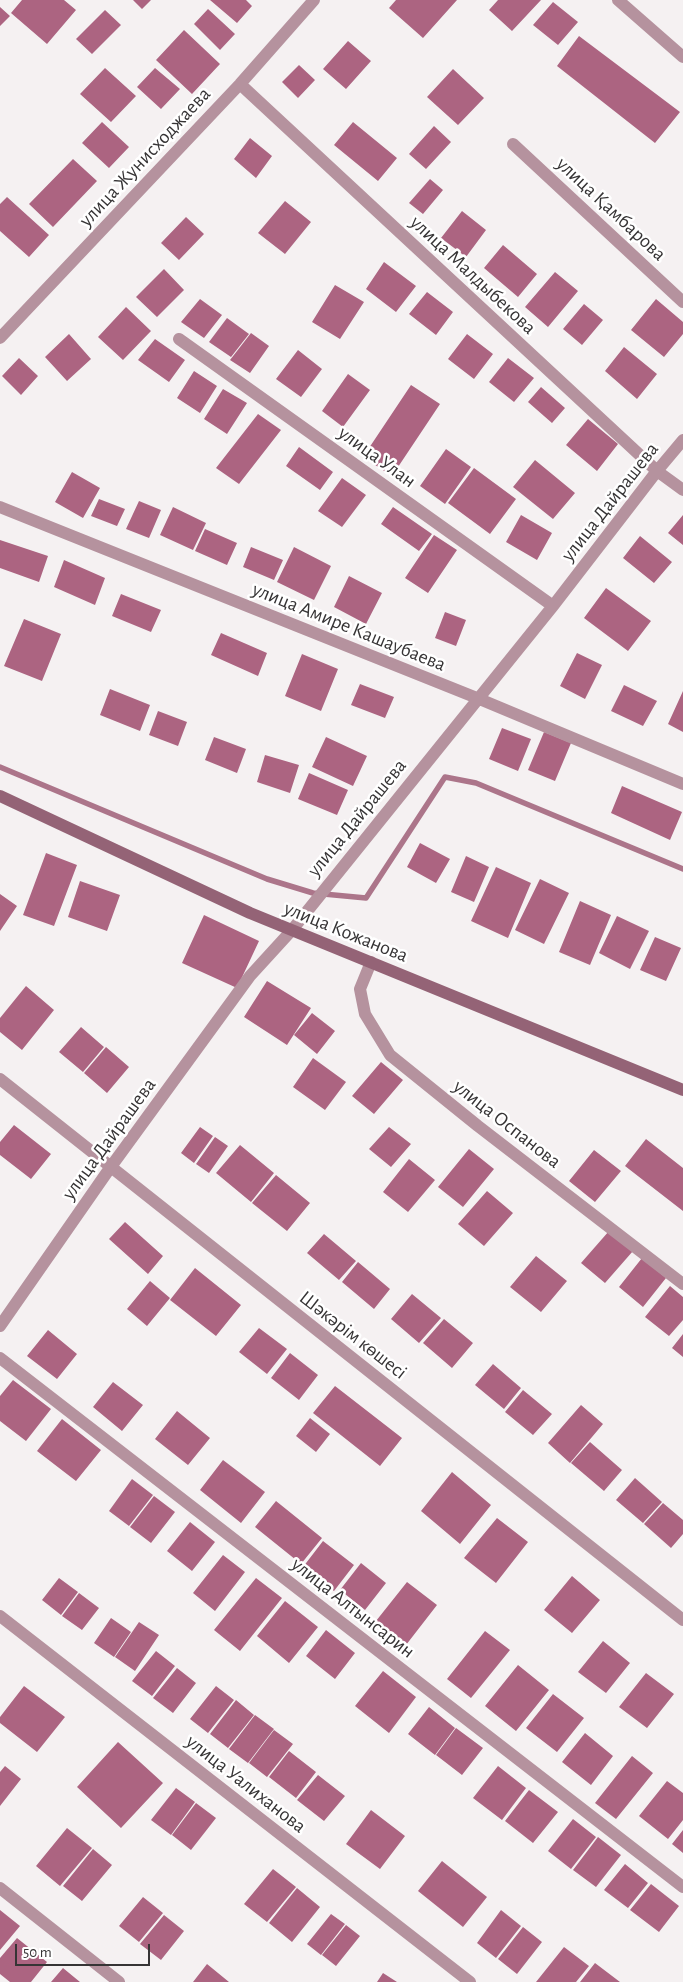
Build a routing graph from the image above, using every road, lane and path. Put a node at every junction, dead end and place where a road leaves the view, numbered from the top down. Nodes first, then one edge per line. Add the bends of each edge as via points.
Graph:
1 (314, 0) edge
2 (618, 0) edge
3 (683, 57) edge
4 (240, 84) junction
5 (513, 144) dead end
6 (683, 302) edge
7 (0, 338) edge
8 (179, 339) dead end
9 (683, 440) edge
10 (657, 471) junction
11 (683, 490) edge
12 (0, 507) edge
13 (553, 606) junction
14 (477, 698) junction
15 (683, 784) edge
16 (0, 796) edge
17 (292, 930) junction
18 (371, 962) junction
19 (0, 1079) edge
20 (683, 1090) edge
21 (110, 1168) junction
22 (683, 1284) edge
23 (0, 1326) edge
24 (0, 1358) edge
25 (0, 1616) edge
26 (683, 1620) edge
27 (683, 1887) edge
28 (0, 1888) edge
29 (119, 1982) edge
30 (470, 1982) edge

1 - 4 street, улица Жунисходжаева
2 - 3 street
4 - 7 street, улица Жунисходжаева
4 - 10 street, улица Малдыбекова
5 - 6 street, улица Қамбарова
8 - 13 street, улица Улан
9 - 10 street, улица Дайрашева
10 - 11 street, улица Малдыбекова
10 - 13 street, улица Дайрашева
12 - 14 street, улица Амире Кашаубаева
13 - 14 street, улица Дайрашева
14 - 15 street, улица Амире Кашаубаева
14 - 17 street, улица Дайрашева
16 - 17 main road, улица Кожанова
17 - 18 main road, улица Кожанова
17 - 21 street, улица Дайрашева via 250,976
18 - 20 main road, улица Кожанова
18 - 22 street, улица Оспанова via 360,989 366,1014 390,1055
19 - 21 street, Шәкәрім көшесі
21 - 23 street, улица Дайрашева
21 - 26 street, Шәкәрім көшесі
24 - 27 street, улица Алтынсарин
25 - 30 street, улица Уалиханова
28 - 29 street

